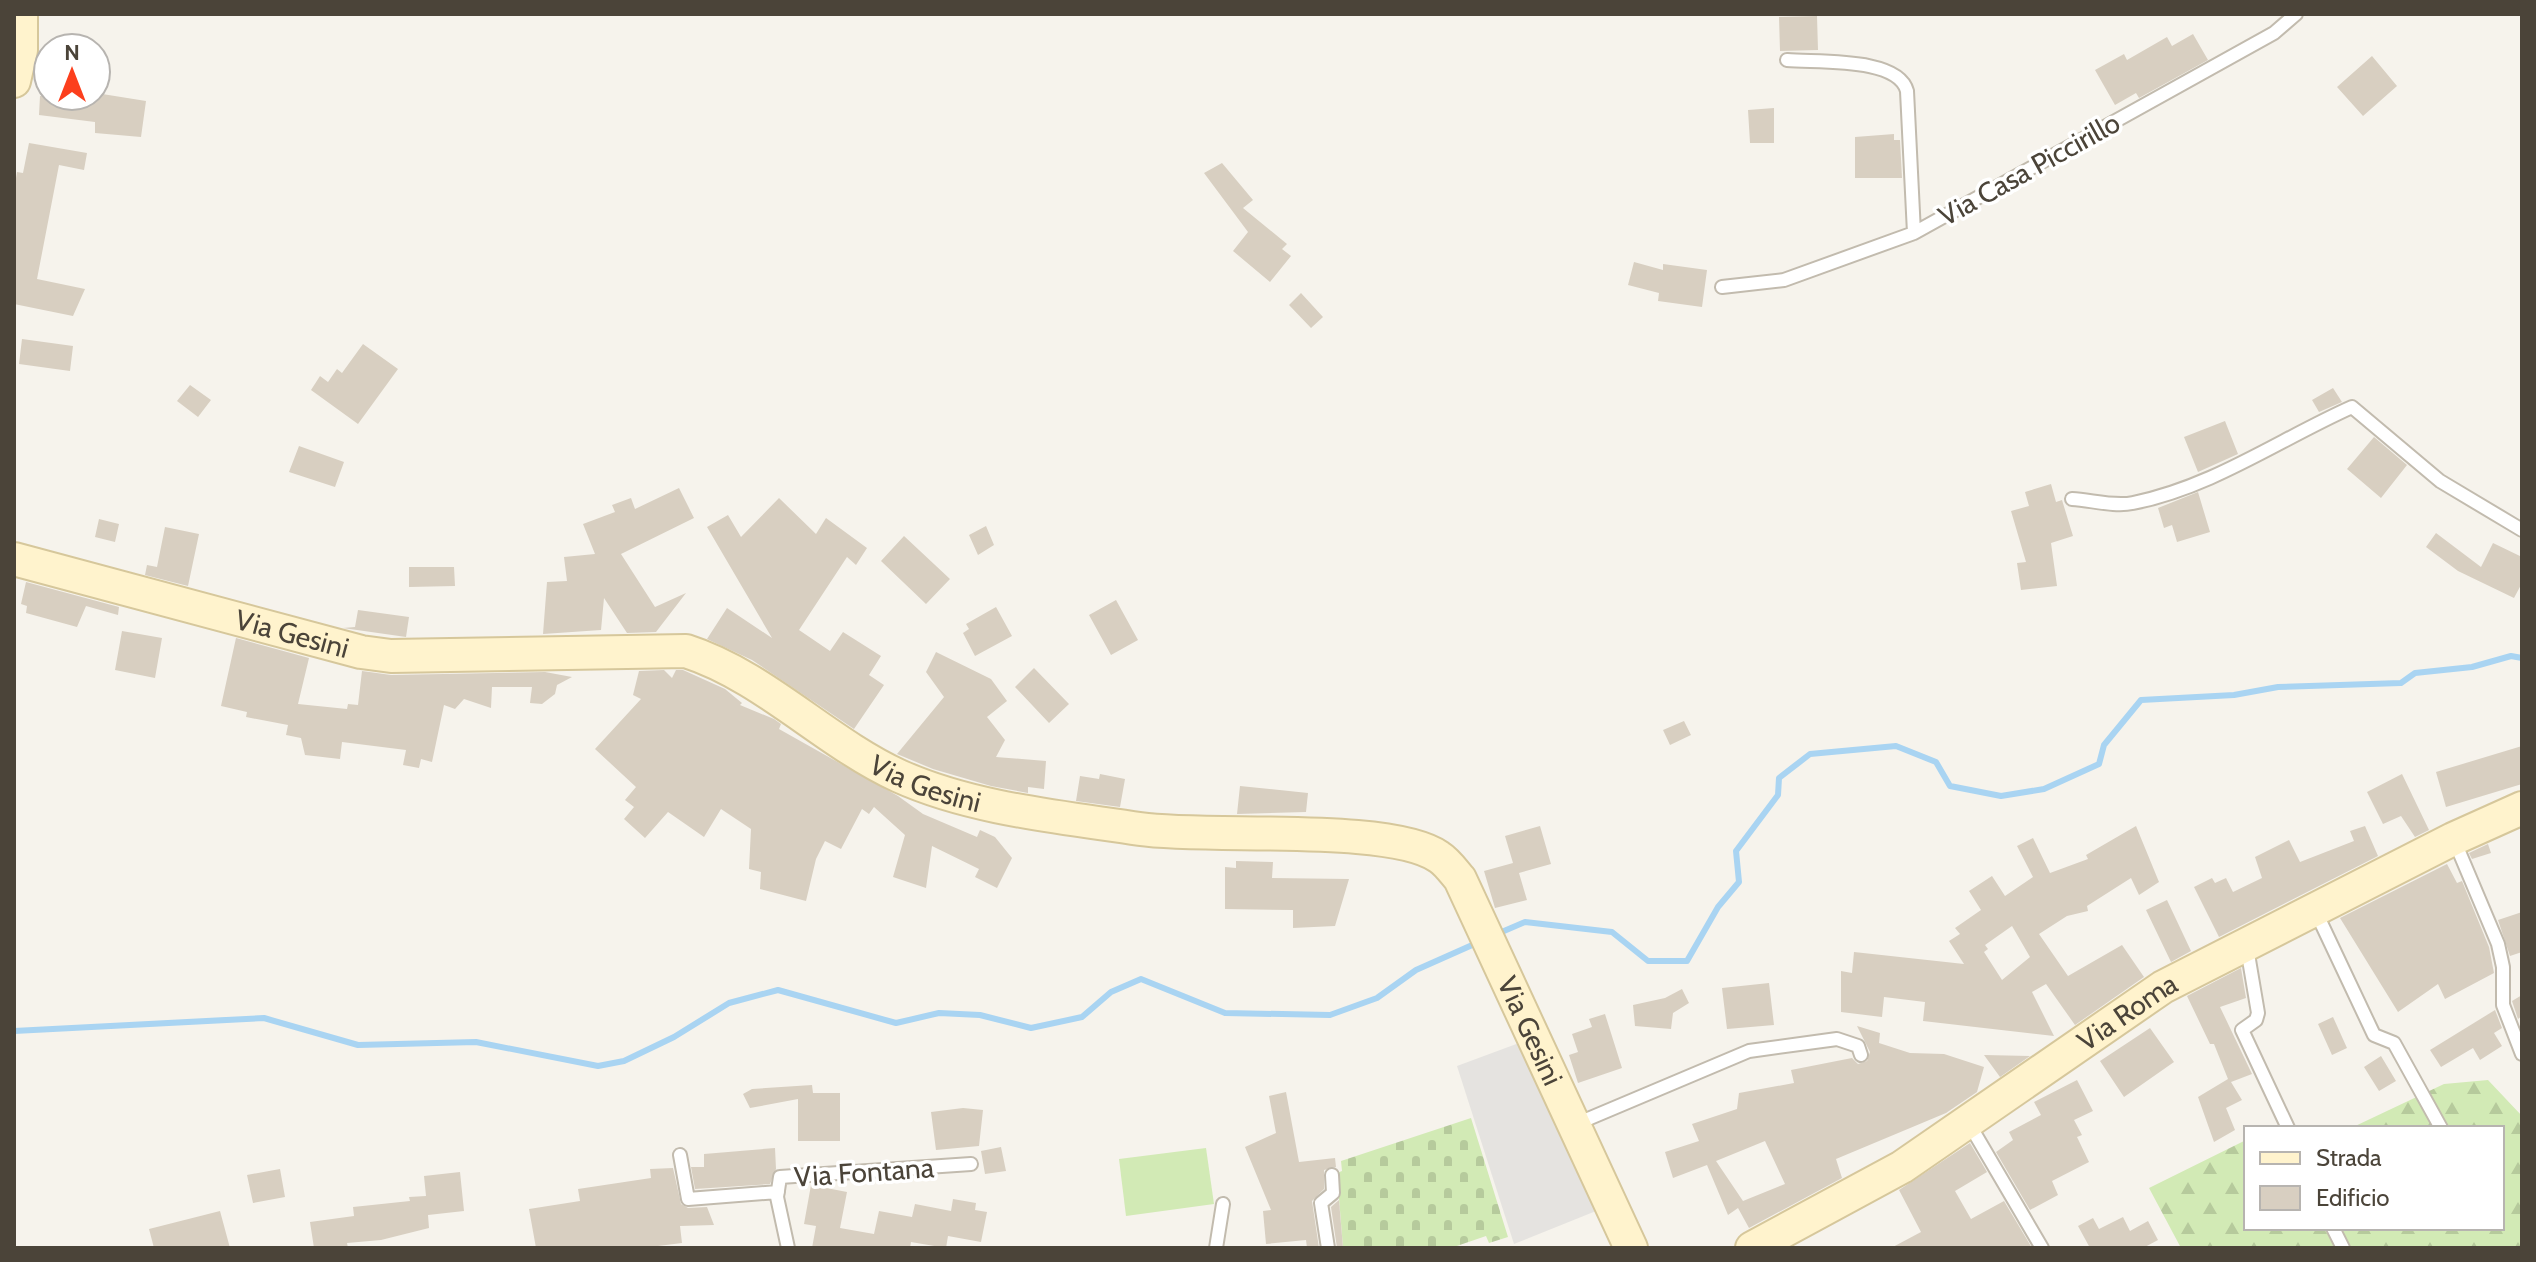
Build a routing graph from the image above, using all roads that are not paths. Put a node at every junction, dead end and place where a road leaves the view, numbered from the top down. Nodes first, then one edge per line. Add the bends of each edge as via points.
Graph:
1 (21, 14) edge
2 (2296, 14) edge
3 (1787, 60) dead end
4 (14, 81) edge
5 (1914, 233) junction
6 (1722, 287) dead end
7 (2072, 499) dead end
8 (2522, 530) edge
9 (14, 559) edge
10 (2522, 808) edge
11 (2453, 839) junction
12 (2315, 910) junction
13 (2247, 944) junction
14 (2522, 1054) edge
15 (1861, 1055) dead end
16 (1968, 1122) junction
17 (1574, 1124) junction
18 (2287, 1126) edge
19 (2440, 1126) edge
20 (680, 1155) dead end
21 (971, 1164) dead end
22 (1332, 1175) dead end
23 (778, 1192) junction
24 (1223, 1204) dead end
25 (2334, 1230) edge
26 (788, 1248) edge
27 (1216, 1248) edge
28 (1328, 1248) edge
29 (1631, 1248) edge
30 (1752, 1248) edge
31 (2042, 1248) edge
32 (2343, 1248) edge

1 - 4 street
2 - 5 lane, Via Casa Piccirillo via 2274,33
3 - 5 lane, Via Casa Piccirillo via 1879,68 1894,72 1905,83
5 - 6 lane via 1784,280
7 - 8 lane via 2132,503 2260,456 2352,407 2440,481
9 - 17 street, Via Gesini via 361,652 391,656 686,651 761,690 897,775 960,799 1143,829 1371,838 1439,857 1460,879
10 - 11 street, Via Roma
11 - 12 street, Via Roma
11 - 14 lane via 2498,944 2503,1005
12 - 13 street, Via Roma
12 - 19 lane via 2374,1035 2394,1043
13 - 16 street, Via Roma via 2163,987
13 - 18 lane via 2258,1013 2242,1030
15 - 17 lane via 1858,1046 1837,1039 1749,1051
16 - 30 street, Via Roma via 1856,1195
16 - 31 lane
17 - 29 street, Via Gesini
20 - 23 lane via 688,1199
21 - 23 lane, Via Fontana via 780,1177
22 - 28 lane via 1333,1193 1321,1203
23 - 26 lane, Via Fontana
24 - 27 lane
25 - 32 lane

